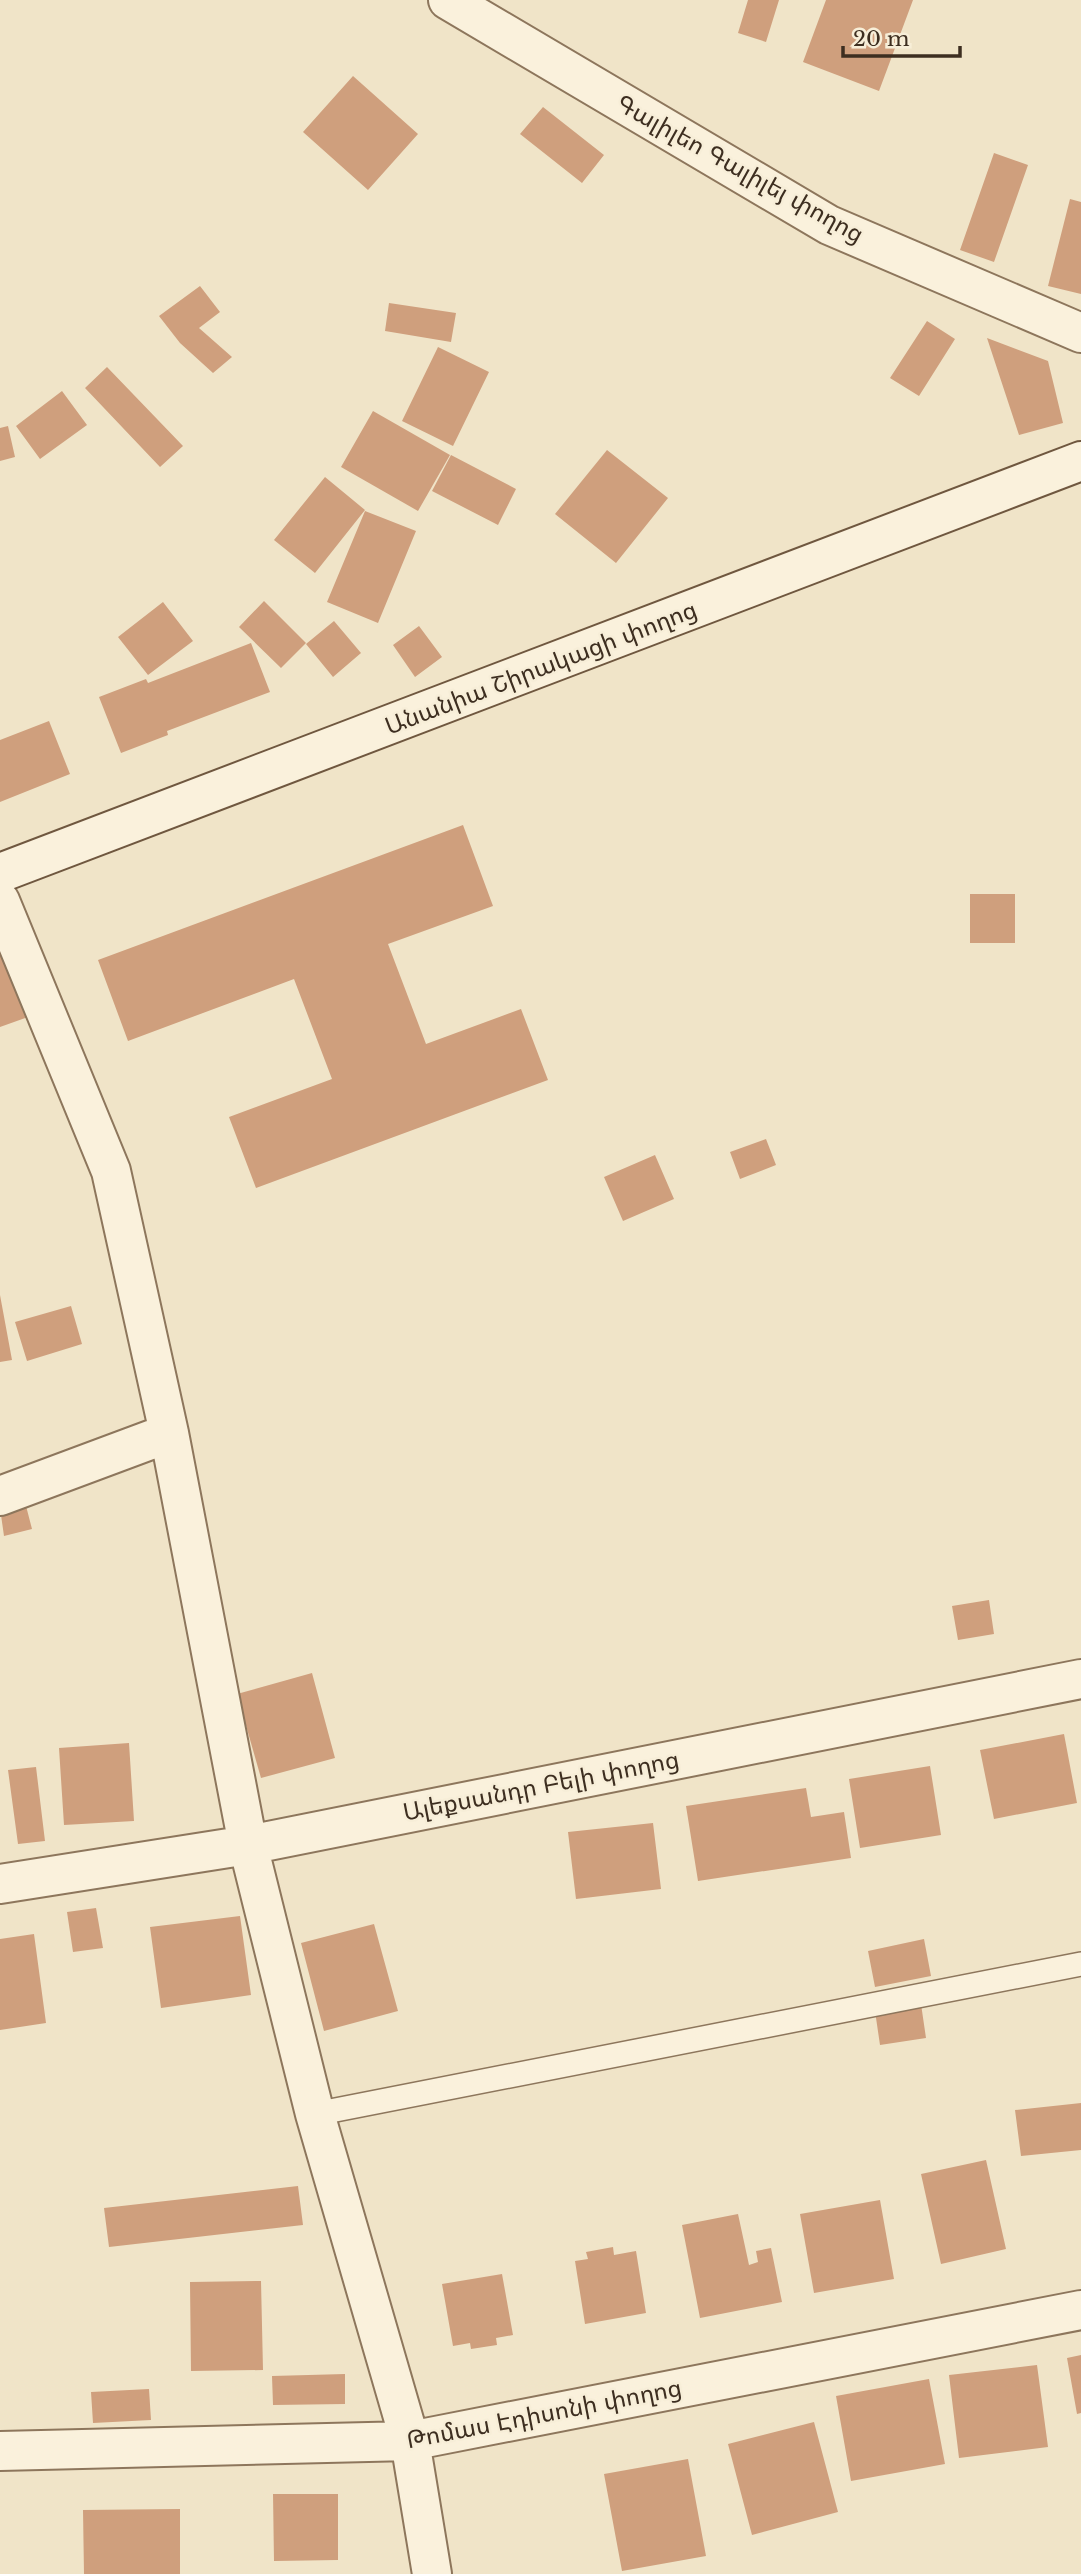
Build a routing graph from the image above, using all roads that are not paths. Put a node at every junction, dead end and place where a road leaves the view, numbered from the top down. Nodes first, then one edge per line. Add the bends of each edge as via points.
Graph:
1 (448, 0) edge
2 (1081, 333) edge
3 (1081, 461) edge
4 (0, 873) edge
5 (0, 901) edge
6 (169, 1433) junction
7 (0, 1496) edge
8 (1081, 1679) edge
9 (248, 1845) junction
10 (0, 1884) edge
11 (1081, 1964) edge
12 (315, 2114) junction
13 (1081, 2309) edge
14 (410, 2441) junction
15 (0, 2451) edge
16 (432, 2574) edge

1 - 2 street, Գալիլեո Գալիլեյ փողոց via 829,225
3 - 4 street, Անանիա Շիրակացի փողոց
5 - 6 street via 111,1171
6 - 7 street
6 - 9 street
8 - 9 street, Ալեքսանդր Բելի փողոց
9 - 10 street, Ալեքսանդր Բելի փողոց
9 - 12 street
11 - 12 lane
12 - 14 street
13 - 14 street, Թոմաս Էդիսոնի փողոց
14 - 15 street, Թոմաս Էդիսոնի փողոց
14 - 16 street

